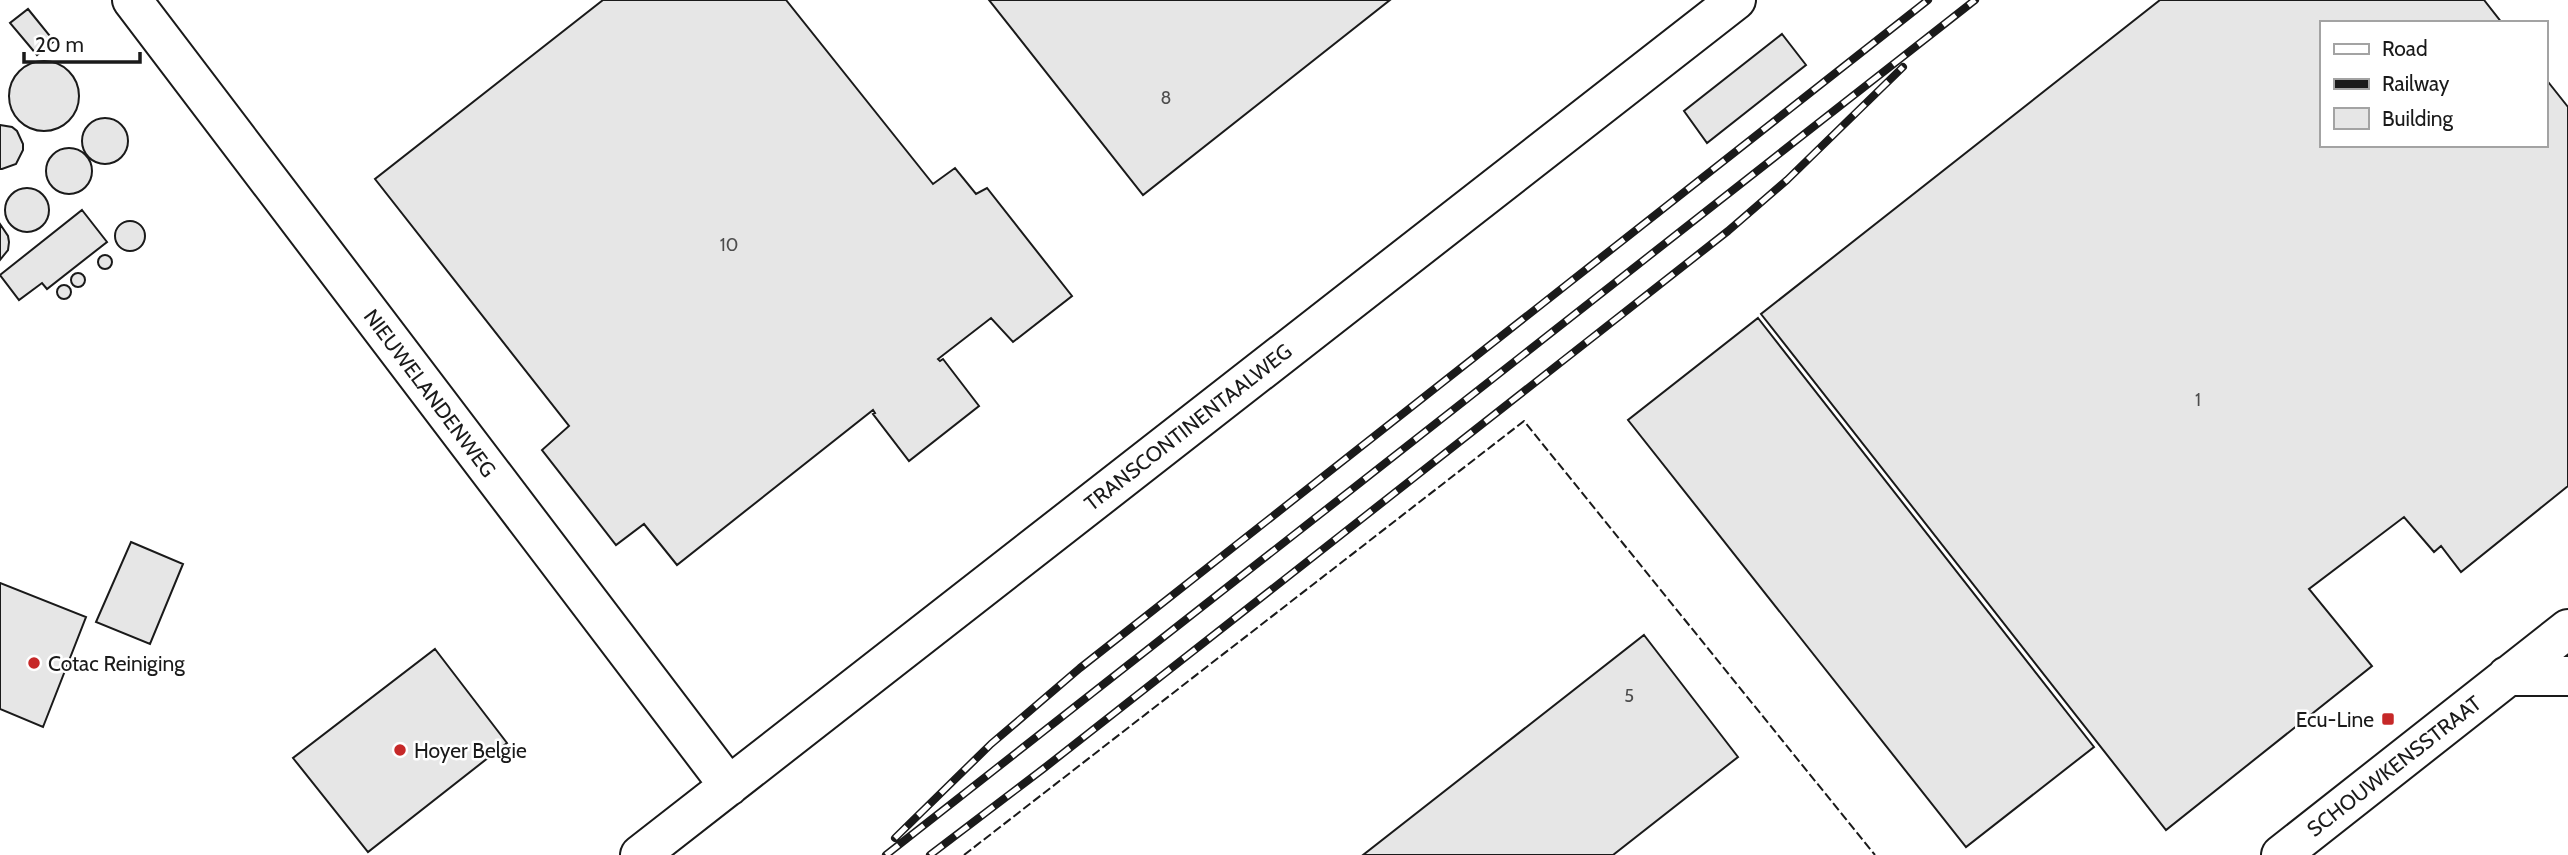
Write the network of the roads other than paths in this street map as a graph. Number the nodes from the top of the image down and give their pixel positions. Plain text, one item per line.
1 (132, 0) edge
2 (1736, 0) edge
3 (2568, 629) edge
4 (2507, 676) junction
5 (2568, 676) edge
6 (729, 786) junction
7 (640, 855) edge
8 (2281, 855) edge

1 - 6 street, NIEUWELANDENWEG
2 - 6 street, TRANSCONTINENTAALWEG
3 - 4 street, SCHOUWKENSSTRAAT
4 - 5 street
4 - 8 street, SCHOUWKENSSTRAAT
6 - 7 street, TRANSCONTINENTAALWEG

